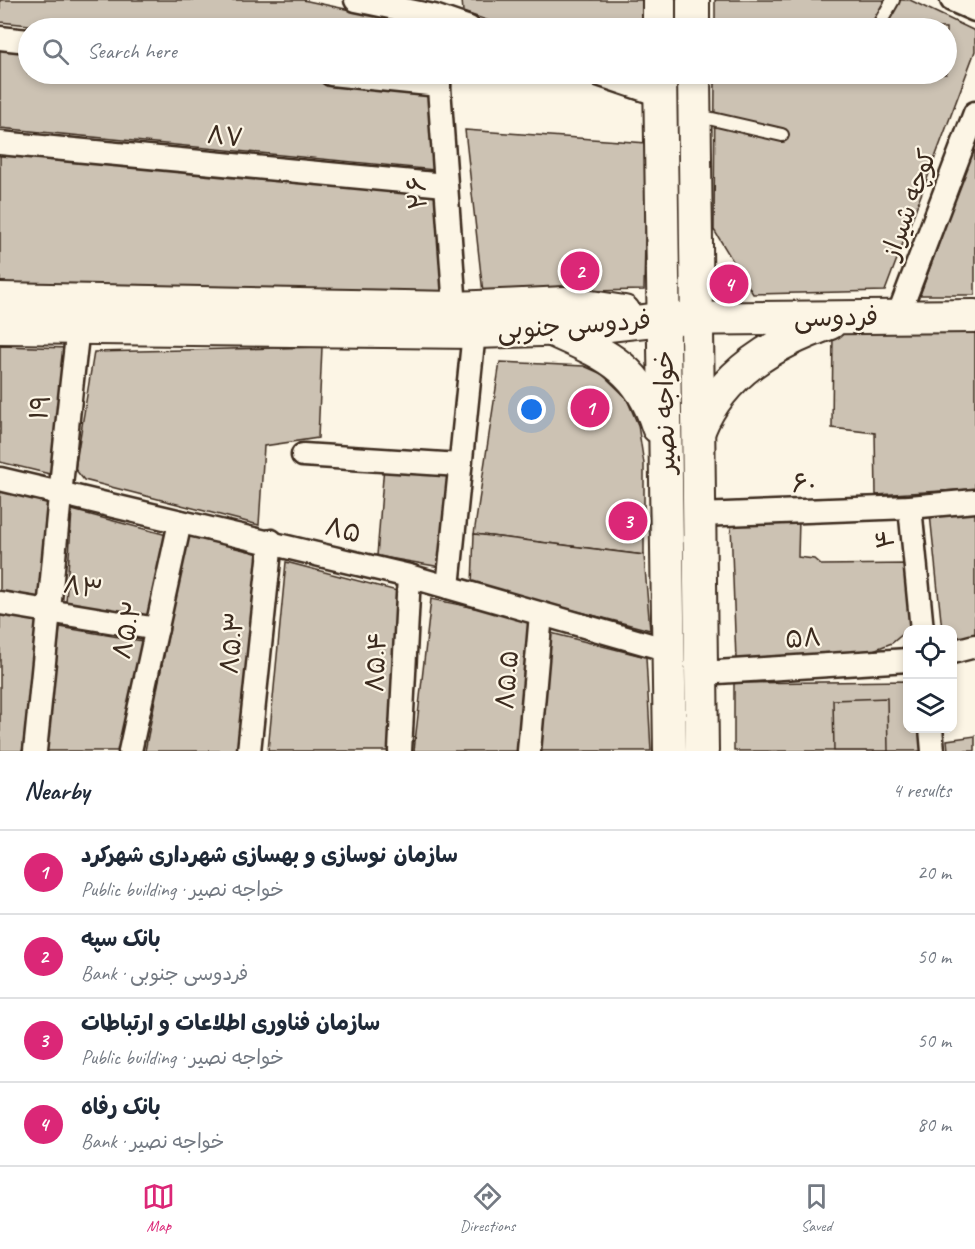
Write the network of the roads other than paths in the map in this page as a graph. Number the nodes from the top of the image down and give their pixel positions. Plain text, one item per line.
1 (356, 0) edge
2 (659, 0) edge
3 (693, 0) edge
4 (893, 0) edge
5 (952, 0) edge
6 (975, 10) edge
7 (434, 15) edge
8 (659, 18) edge
9 (693, 18) edge
10 (883, 18) edge
11 (0, 38) edge
12 (18, 40) edge
13 (438, 84) edge
14 (660, 84) edge
15 (694, 84) edge
16 (975, 113) edge
17 (694, 114) junction
18 (782, 135) dead end
19 (0, 143) edge
20 (445, 185) junction
21 (0, 299) edge
22 (898, 316) junction
23 (975, 316) edge
24 (845, 317) junction
25 (697, 318) junction
26 (663, 319) junction
27 (464, 320) junction
28 (0, 327) edge
29 (78, 328) junction
30 (550, 330) junction
31 (698, 434) junction
32 (665, 448) junction
33 (303, 454) dead end
34 (460, 465) junction
35 (0, 479) edge
36 (58, 493) junction
37 (975, 501) edge
38 (910, 507) junction
39 (699, 515) junction
40 (180, 522) junction
41 (271, 541) junction
42 (409, 576) junction
43 (448, 587) junction
44 (0, 603) edge
45 (50, 611) junction
46 (541, 614) junction
47 (922, 625) edge
48 (157, 629) junction
49 (975, 646) edge
50 (668, 650) junction
51 (957, 651) edge
52 (903, 660) edge
53 (701, 673) junction
54 (931, 733) edge
55 (35, 751) edge
56 (130, 751) edge
57 (249, 751) edge
58 (399, 751) edge
59 (528, 751) edge
60 (670, 751) edge
61 (702, 751) edge
62 (933, 751) edge

1 - 7 street
2 - 8 main road
3 - 9 main road
4 - 10 lane
5 - 6 street
11 - 12 street
13 - 20 street, ۲۶
14 - 26 main road, خواجه نصیر
15 - 17 main road, خواجه نصیر
16 - 22 street, کوچه شیراز
17 - 18 lane
17 - 25 main road, خواجه نصیر
19 - 20 street, ۸۷
20 - 27 street, ۲۶
21 - 27 main road, فردوسی جنوبی
22 - 23 main road, فردوسی
22 - 24 main road, فردوسی
24 - 25 main road, فردوسی
24 - 31 main road
25 - 26 main road, فردوسی
25 - 31 main road, خواجه نصیر
26 - 27 main road, فردوسی جنوبی
26 - 30 main road, فردوسی جنوبی
26 - 32 main road, خواجه نصیر
27 - 29 main road, فردوسی جنوبی
27 - 30 main road, فردوسی جنوبی
27 - 34 street, ۲۶
28 - 29 main road, فردوسی جنوبی
29 - 36 street, ۱۹
30 - 32 main road
31 - 39 main road, خواجه نصیر
32 - 50 main road, خواجه نصیر
33 - 34 street
34 - 43 street, ۲۶
35 - 36 street, ۸۵
36 - 40 street, ۸۵
36 - 45 street, ۱۹
37 - 38 street, ۴
38 - 39 street, ۶۰
38 - 47 street, ۴
39 - 53 main road, خواجه نصیر
40 - 41 street, ۸۵
40 - 48 street, ۸۵.۲
41 - 42 street, ۸۵
41 - 57 street, ۸۵.۳
42 - 43 street, ۸۵
42 - 58 street, ۸۵.۴
43 - 46 street, ۸۵
44 - 45 street, ۸۳
45 - 48 street, ۸۳
45 - 55 street, ۱۹
46 - 50 street, ۸۵
46 - 59 street, ۸۵.۵
48 - 56 street, ۸۵.۲
49 - 51 street
50 - 60 main road, خواجه نصیر
52 - 53 street, ۵۸
53 - 61 main road, خواجه نصیر
54 - 62 street

